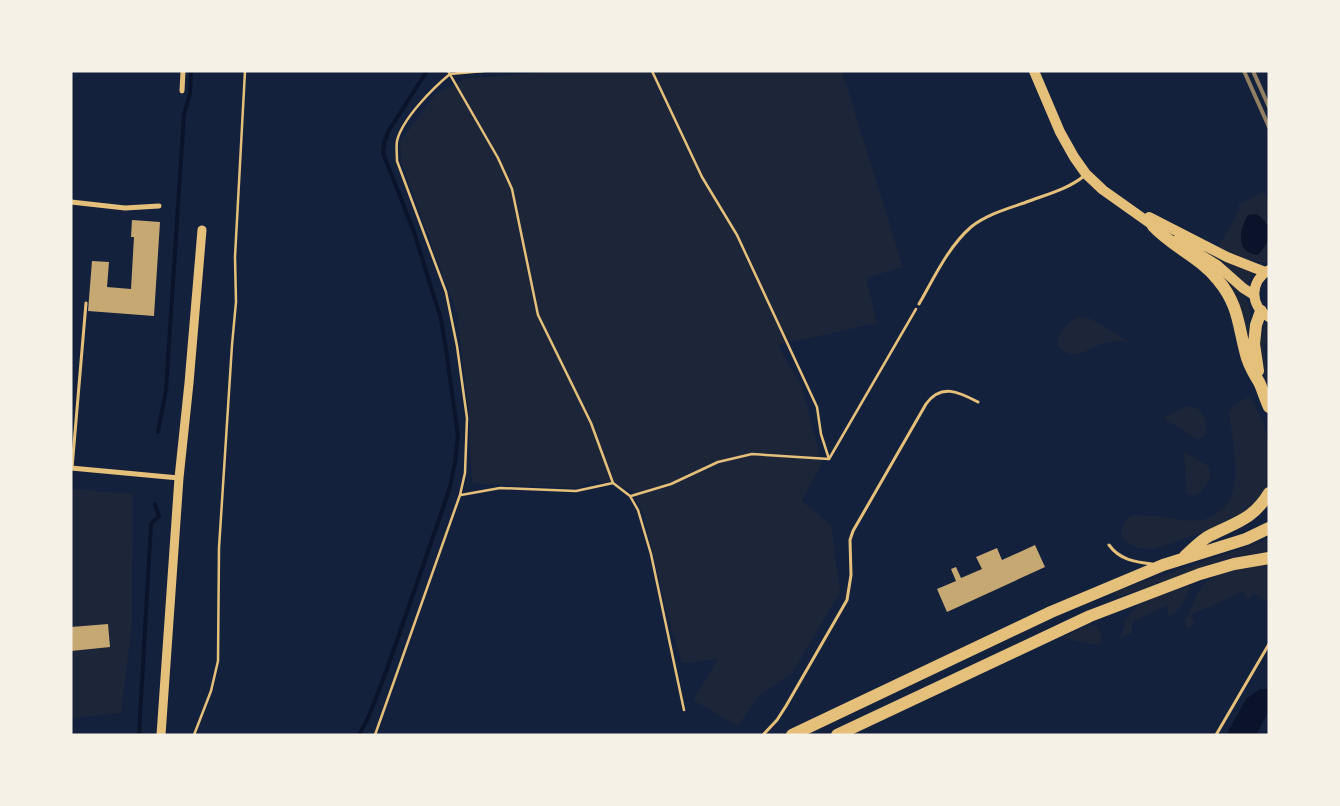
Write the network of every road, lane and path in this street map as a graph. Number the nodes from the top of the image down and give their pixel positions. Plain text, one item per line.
1 (182, 71) edge
2 (245, 71) edge
3 (484, 71) edge
4 (652, 71) edge
5 (1034, 71) edge
6 (449, 73) edge
7 (182, 91) dead end
8 (1086, 174) junction
9 (71, 202) edge
10 (1125, 204) junction
11 (159, 206) dead end
12 (1153, 226) junction
13 (202, 230) dead end
14 (1267, 271) edge
15 (1254, 295) junction
16 (86, 303) dead end
17 (919, 304) joint
18 (1265, 314) edge
19 (1260, 384) junction
20 (978, 402) dead end
21 (1269, 407) edge
22 (1269, 414) edge
23 (829, 459) junction
24 (72, 468) edge
25 (179, 478) junction
26 (613, 483) junction
27 (1269, 493) edge
28 (460, 495) junction
29 (630, 496) junction
30 (1269, 528) edge
31 (1109, 545) dead end
32 (1183, 558) junction
33 (1269, 558) edge
34 (1163, 565) junction
35 (1269, 644) edge
36 (684, 710) dead end
37 (161, 735) edge
38 (194, 735) edge
39 (375, 735) edge
40 (763, 735) edge
41 (792, 735) edge
42 (837, 735) edge
43 (1216, 735) edge

1 - 7 street
2 - 38 path
3 - 6 path
4 - 23 path
5 - 8 main road
6 - 26 path
6 - 28 path
8 - 10 main road
8 - 17 lane
9 - 11 street
10 - 12 main road
10 - 14 main road
12 - 15 main road
12 - 19 highway
13 - 25 street
14 - 15 main road
15 - 18 main road
16 - 24 lane
17 - 23 path
18 - 19 highway
19 - 21 highway
20 - 40 lane
21 - 22 highway
23 - 29 path
24 - 25 street
25 - 37 street
26 - 28 path
26 - 29 path
27 - 32 highway
28 - 39 path
29 - 36 path
30 - 32 highway
31 - 34 lane
32 - 34 highway
33 - 42 highway
34 - 41 highway
35 - 43 lane

